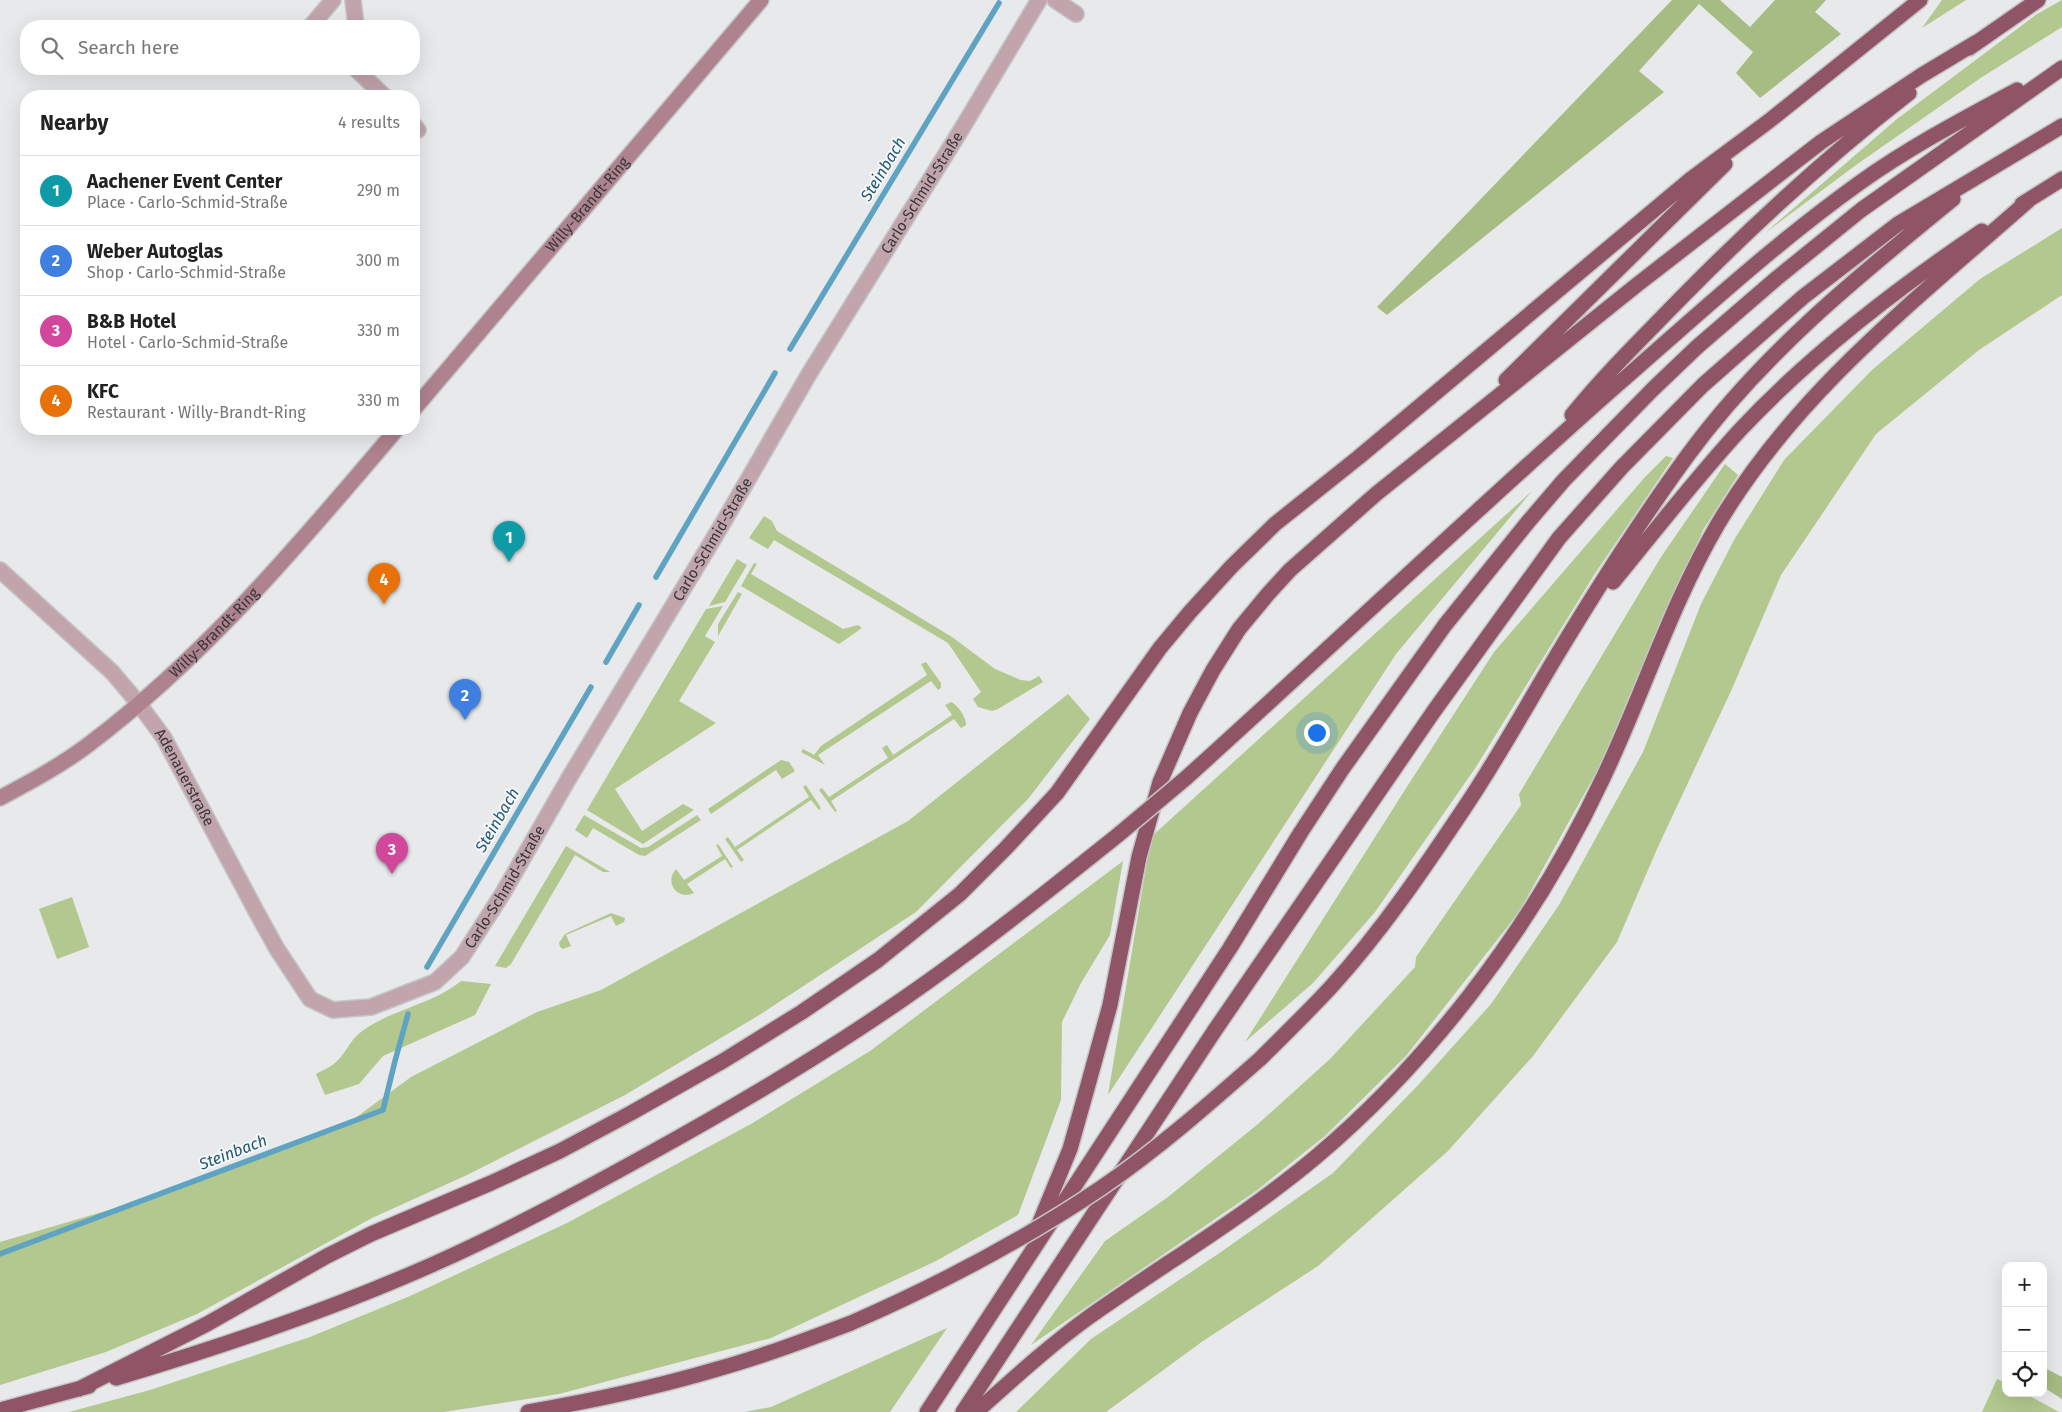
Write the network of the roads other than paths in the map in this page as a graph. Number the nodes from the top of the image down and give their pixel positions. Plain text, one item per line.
1 (333, 0) edge
2 (353, 0) edge
3 (761, 0) edge
4 (1039, 0) edge
5 (1055, 0) edge
6 (1920, 0) edge
7 (2038, 0) edge
8 (1076, 14) dead end
9 (316, 20) edge
10 (355, 20) edge
11 (1977, 42) junction
12 (2062, 67) edge
13 (363, 75) edge
14 (378, 90) edge
15 (1769, 121) junction
16 (2062, 126) edge
17 (1986, 172) junction
18 (2062, 179) edge
19 (2030, 199) junction
20 (420, 403) edge
21 (392, 435) edge
22 (1448, 438) junction
23 (1546, 448) junction
24 (0, 570) edge
25 (1571, 633) junction
26 (139, 704) junction
27 (0, 798) edge
28 (333, 1010) joint
29 (1024, 1263) junction
30 (79, 1389) junction
31 (0, 1410) edge
32 (528, 1412) edge
33 (927, 1412) edge
34 (964, 1412) edge
35 (976, 1412) edge

1 - 9 street
2 - 10 street
3 - 20 street, Willy-Brandt-Ring
4 - 28 street, Carlo-Schmid-Straße
5 - 8 street
6 - 15 highway
7 - 11 highway
11 - 22 highway
11 - 23 highway
12 - 23 highway
12 - 29 highway
13 - 14 street
15 - 22 highway
15 - 30 highway
16 - 17 highway
17 - 25 highway
17 - 34 highway
18 - 19 highway
19 - 25 highway
19 - 35 highway
21 - 26 street, Willy-Brandt-Ring
22 - 29 highway
23 - 30 highway, bridge
24 - 26 street, Adenauerstraße
25 - 32 highway, bridge
26 - 27 street, Willy-Brandt-Ring
26 - 28 street, Adenauerstraße
29 - 33 highway
30 - 31 highway

